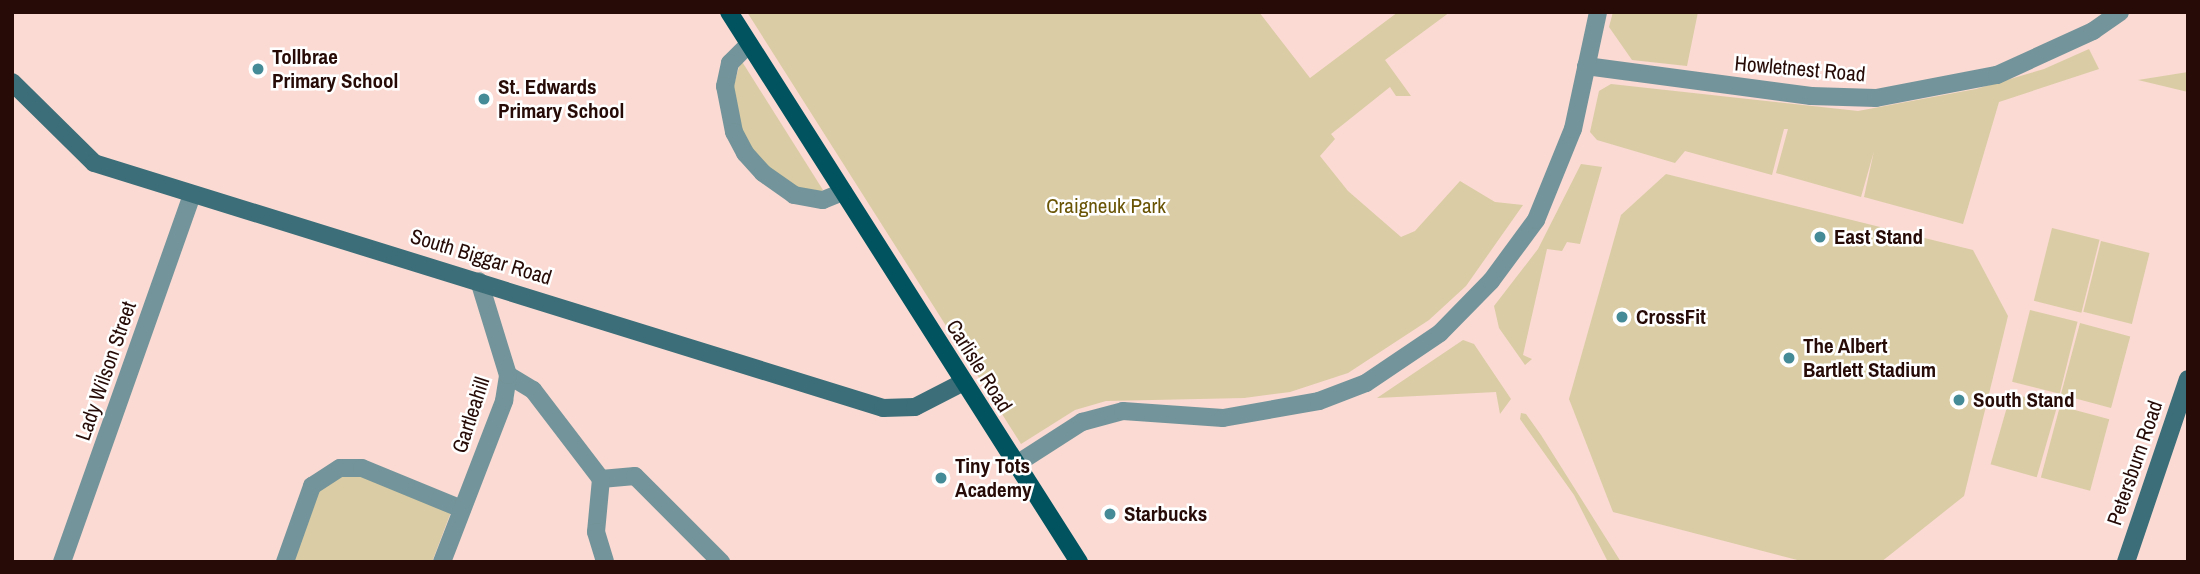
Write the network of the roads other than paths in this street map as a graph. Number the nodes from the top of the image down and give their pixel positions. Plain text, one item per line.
1 (729, 12) edge
2 (1598, 12) edge
3 (2120, 12) edge
4 (749, 44) junction
5 (1586, 66) junction
6 (12, 82) edge
7 (843, 192) junction
8 (192, 195) junction
9 (479, 281) junction
10 (508, 375) junction
11 (2188, 379) edge
12 (962, 383) junction
13 (1015, 465) junction
14 (601, 479) junction
15 (462, 509) junction
16 (62, 562) edge
17 (285, 562) edge
18 (442, 562) edge
19 (605, 562) edge
20 (721, 562) edge
21 (1079, 562) edge
22 (2126, 562) edge

1 - 4 main road, Carlisle Road
2 - 5 street
3 - 5 street, Howletnest Road
4 - 7 main road, Carlisle Road
4 - 7 street
5 - 13 street
6 - 8 street, South Biggar Road
7 - 12 main road, Carlisle Road
8 - 9 street, South Biggar Road
8 - 16 street, Lady Wilson Street
9 - 10 street, Gartleahill
9 - 12 street, South Biggar Road
10 - 14 street
10 - 15 street, Gartleahill
11 - 22 street, Petersburn Road
12 - 13 main road, Carlisle Road
13 - 21 main road, Carlisle Road
14 - 19 street
14 - 20 street
15 - 17 street
15 - 18 street, Gartleahill

